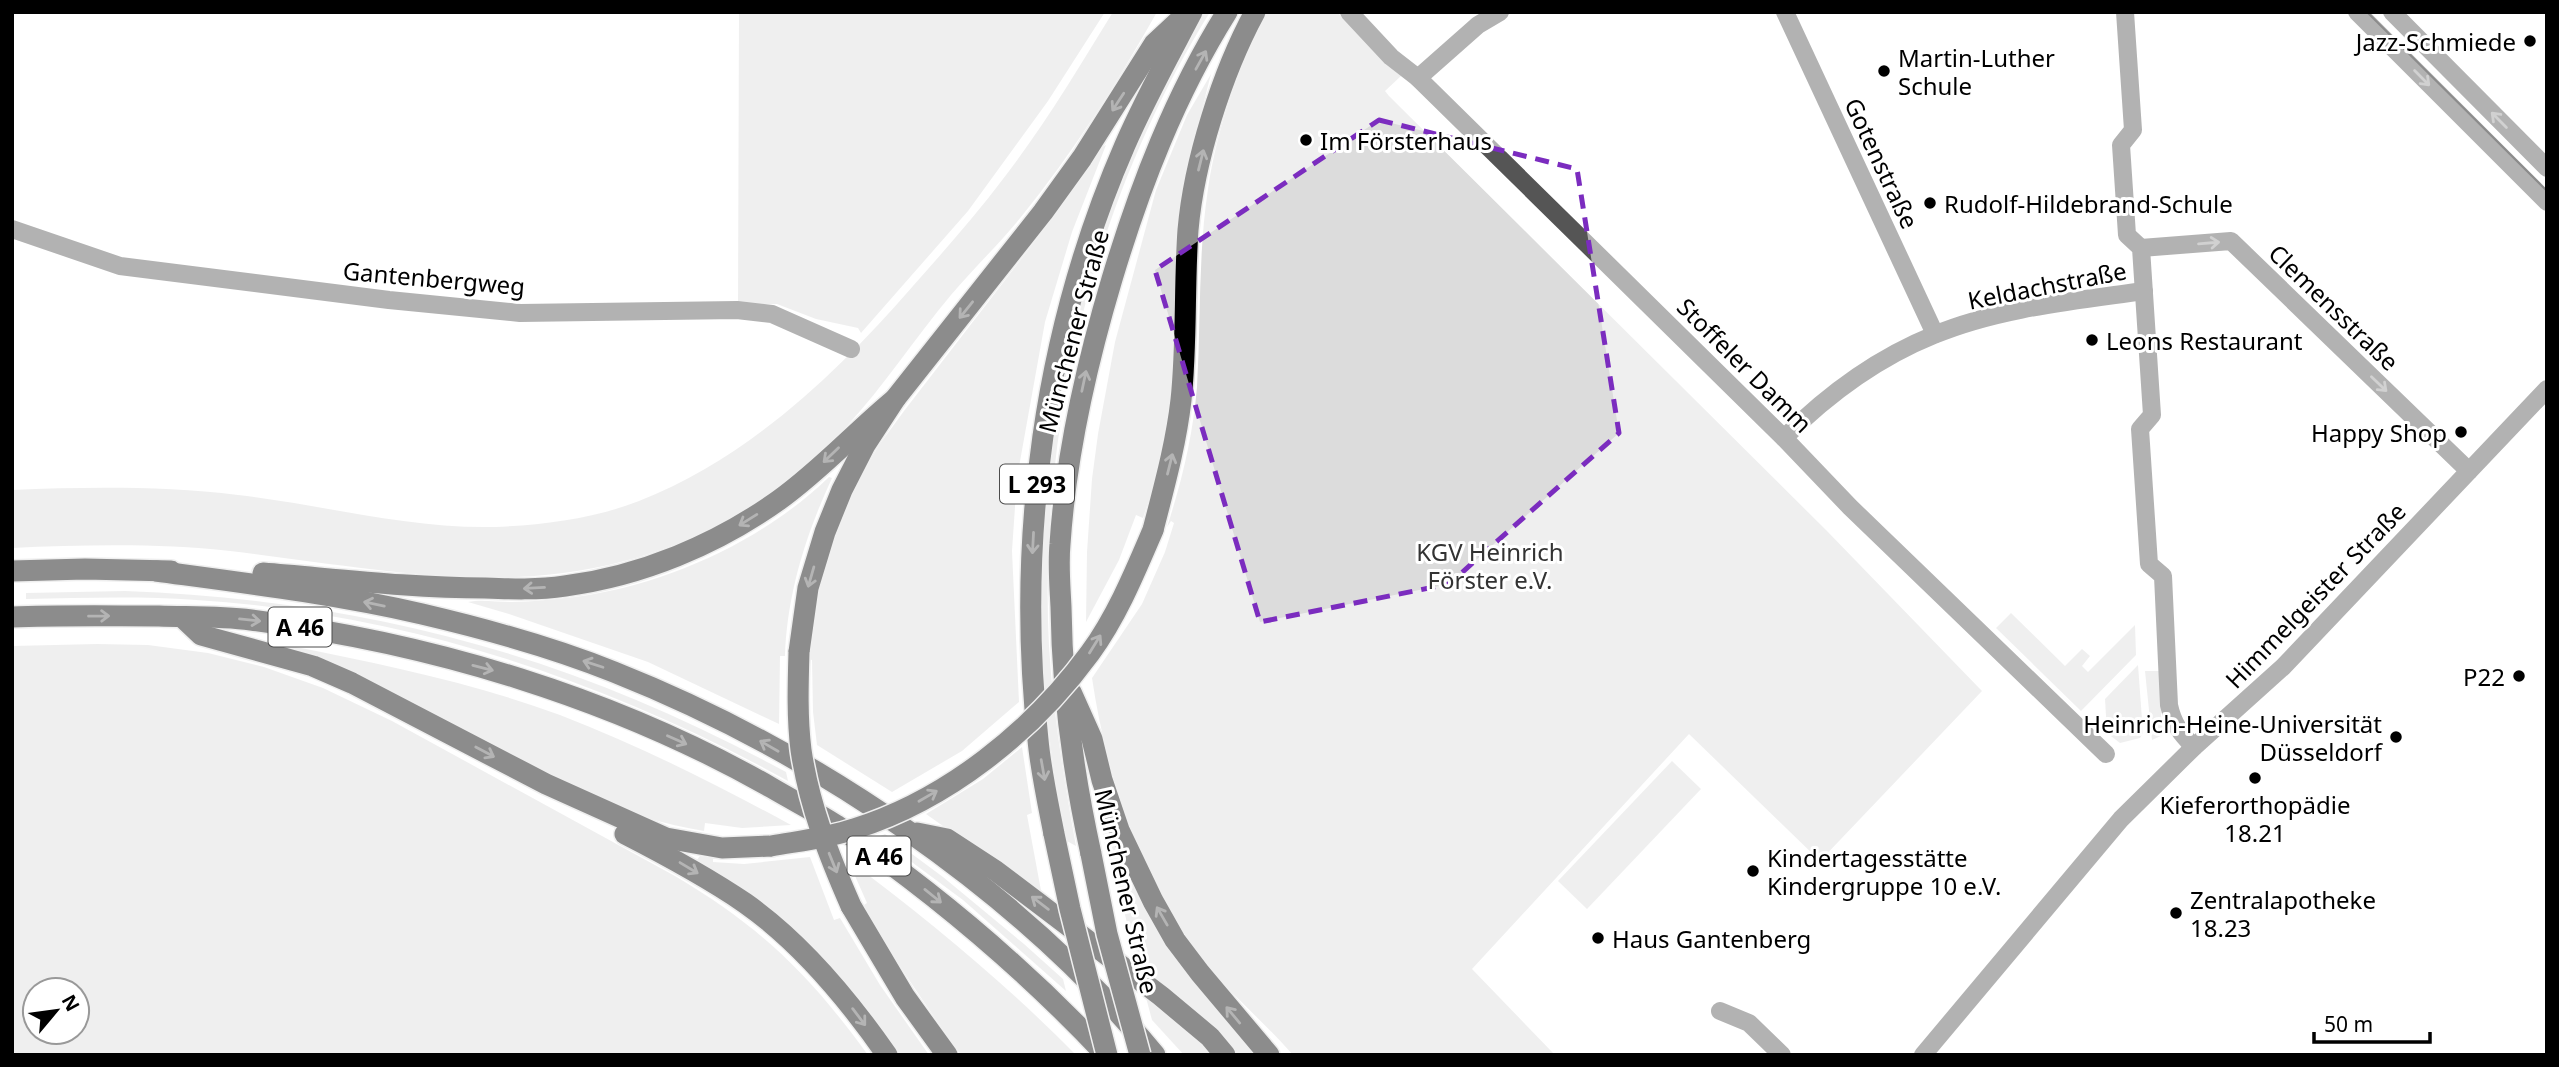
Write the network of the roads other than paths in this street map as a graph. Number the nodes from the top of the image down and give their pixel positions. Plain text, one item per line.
1 (1190, 12) edge
2 (1227, 12) edge
3 (1255, 12) edge
4 (1349, 12) edge
5 (1500, 12) edge
6 (1786, 12) edge
7 (2125, 12) edge
8 (2357, 12) edge
9 (2392, 12) edge
10 (1419, 78) junction
11 (2547, 168) edge
12 (2547, 202) edge
13 (12, 229) edge
14 (2141, 248) junction
15 (2144, 291) junction
16 (1935, 334) junction
17 (851, 349) dead end
18 (2547, 390) edge
19 (895, 398) junction
20 (1784, 438) junction
21 (2469, 471) junction
22 (12, 571) edge
23 (156, 571) junction
24 (12, 617) edge
25 (182, 617) junction
26 (1062, 671) junction
27 (2194, 747) junction
28 (2106, 754) dead end
29 (546, 785) junction
30 (911, 832) junction
31 (1720, 1011) dead end
32 (887, 1055) edge
33 (947, 1055) edge
34 (1107, 1055) edge
35 (1140, 1055) edge
36 (1155, 1055) edge
37 (1226, 1055) edge
38 (1269, 1055) edge
39 (1782, 1055) edge
40 (1923, 1055) edge

1 -> 19 highway, L 293
1 -> 34 highway, Münchener Straße / L 293, bridge
26 -> 2 highway, Münchener Straße / L 293
29 -> 3 highway, bridge
4 - 10 street, Stoffeler Damm
5 - 10 street
6 - 16 street, Gotenstraße
7 - 14 street
8 -> 12 street
11 -> 9 street
10 - 20 street, Stoffeler Damm
13 - 17 street, Gantenbergweg
14 - 15 street
14 -> 21 street, Clemensstraße
15 - 16 street, Keldachstraße
15 - 27 street
16 - 20 street, Keldachstraße
18 - 21 street, Himmelgeister Straße
19 -> 23 highway
19 -> 33 highway, L 293, bridge
20 - 28 street, Stoffeler Damm
21 - 27 street, Himmelgeister Straße
22 - 23 highway, A 46
30 -> 23 highway, A 46
24 -> 25 highway, A 46
25 -> 29 highway
25 -> 34 highway, A 46
26 - 35 highway, Münchener Straße / L 293, bridge
38 -> 26 highway
27 - 40 street, Himmelgeister Straße
29 -> 32 highway
30 - 36 highway, A 46
37 -> 30 highway
31 - 39 street

